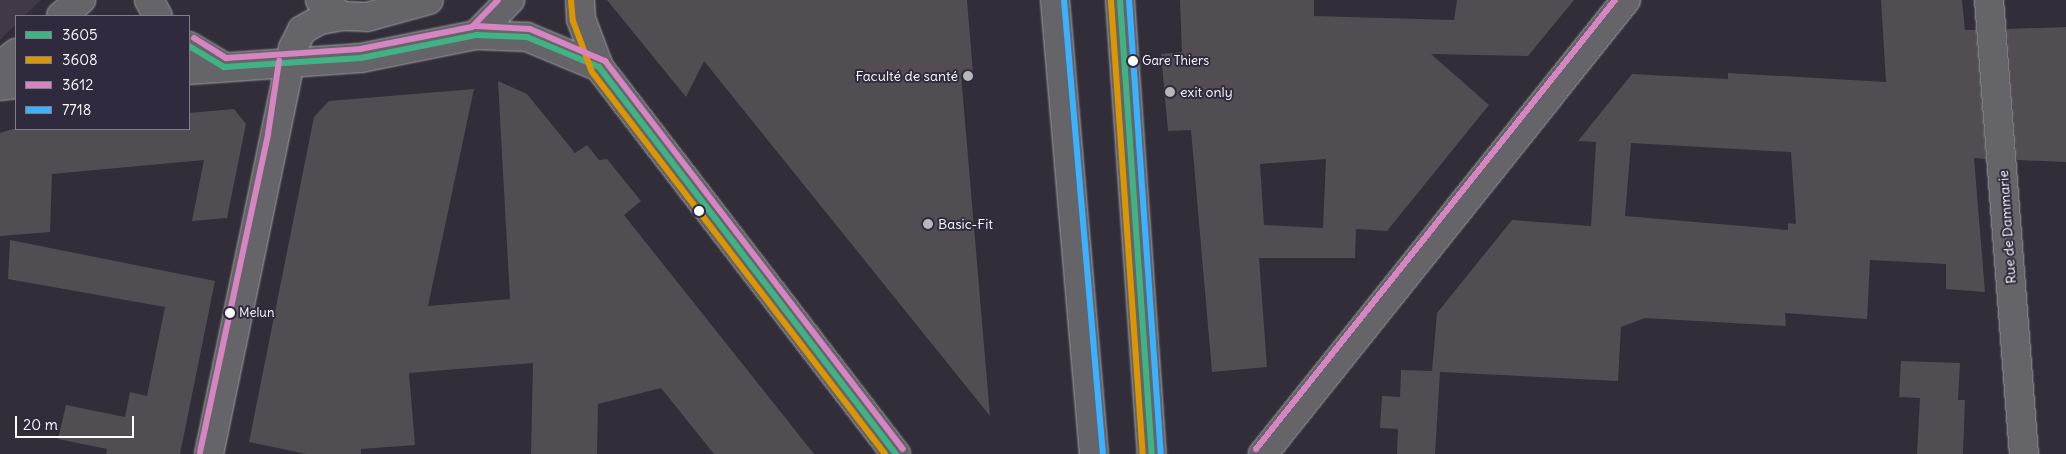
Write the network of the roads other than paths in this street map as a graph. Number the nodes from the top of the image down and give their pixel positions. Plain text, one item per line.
1 (81, 0) edge
2 (149, 0) edge
3 (320, 0) edge
4 (429, 0) edge
5 (510, 0) edge
6 (580, 0) edge
7 (1055, 0) edge
8 (1120, 0) edge
9 (1626, 0) edge
10 (1989, 0) edge
11 (62, 15) edge
12 (157, 15) edge
13 (342, 16) junction
14 (476, 35) junction
15 (190, 47) edge
16 (15, 54) edge
17 (288, 62) junction
18 (0, 66) edge
19 (224, 67) junction
20 (599, 67) junction
21 (190, 70) edge
22 (15, 84) edge
23 (0, 86) edge
24 (209, 454) edge
25 (896, 454) edge
26 (1094, 454) edge
27 (1152, 454) edge
28 (1264, 454) edge
29 (2024, 454) edge

1 - 11 street
2 - 12 street
3 - 13 street
4 - 13 street
5 - 14 street
6 - 20 street
7 - 26 street
8 - 27 street
9 - 28 street
10 - 29 street, Rue de Dammarie
13 - 17 street
14 - 17 street
14 - 20 street
15 - 19 street
16 - 18 street
17 - 19 street
17 - 24 street
19 - 21 street
20 - 25 street
22 - 23 street

